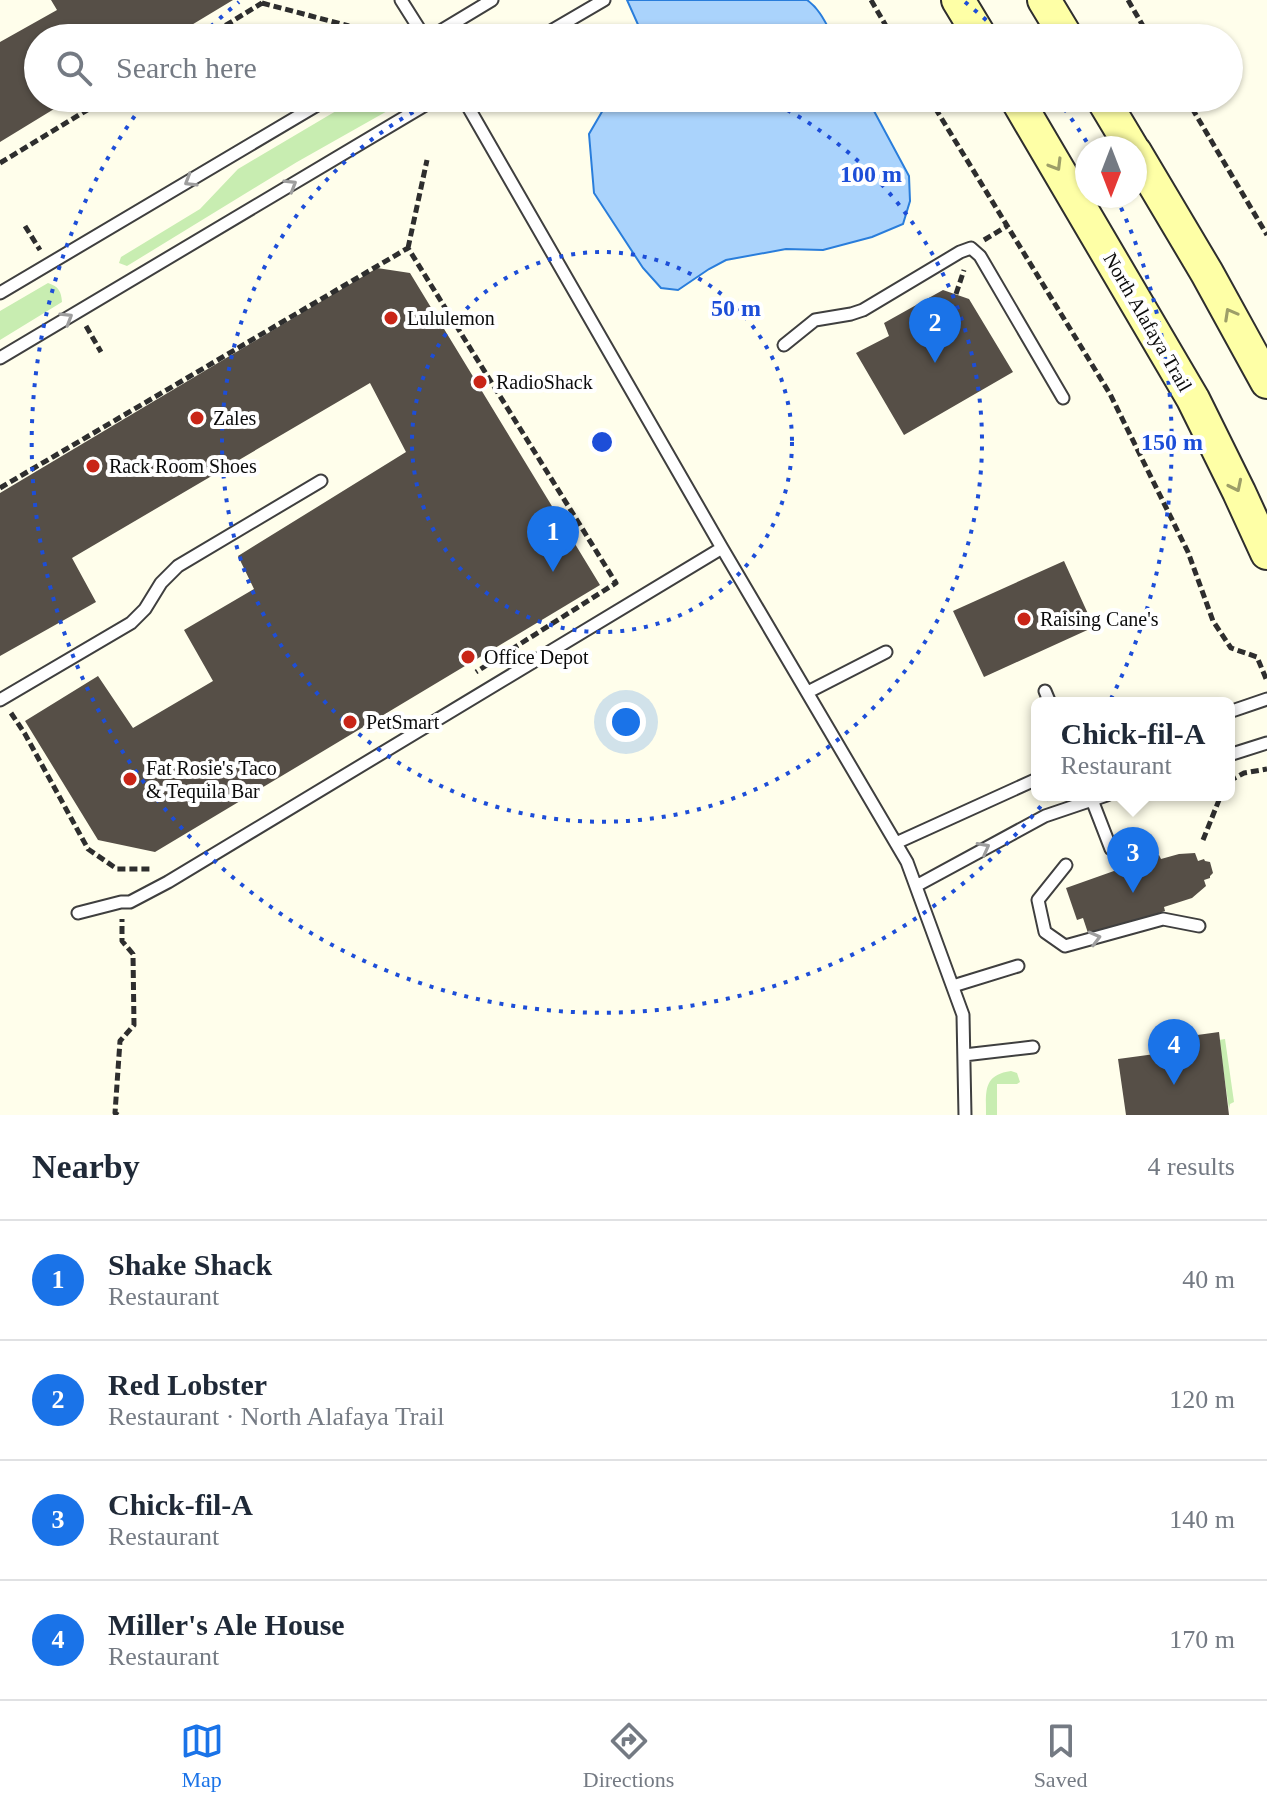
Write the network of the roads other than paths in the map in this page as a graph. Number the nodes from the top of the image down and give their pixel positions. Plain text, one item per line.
1 (401, 0) edge
2 (492, 0) edge
3 (604, 0) edge
4 (958, 0) edge
5 (1044, 0) edge
6 (417, 24) edge
7 (451, 24) edge
8 (563, 24) edge
9 (973, 24) edge
10 (1059, 24) edge
11 (305, 112) edge
12 (413, 112) edge
13 (471, 112) edge
14 (1024, 112) edge
15 (1111, 112) edge
16 (1125, 136) edge
17 (1147, 172) edge
18 (0, 293) edge
19 (784, 345) dead end
20 (0, 358) edge
21 (1267, 382) edge
22 (1063, 398) dead end
23 (321, 481) dead end
24 (722, 548) junction
25 (1267, 553) edge
26 (886, 652) dead end
27 (1045, 691) dead end
28 (808, 692) junction
29 (1048, 697) edge
30 (1267, 699) edge
31 (1, 700) edge
32 (1235, 710) edge
33 (1267, 743) edge
34 (1235, 753) edge
35 (1031, 782) edge
36 (1089, 801) edge
37 (1092, 801) edge
38 (896, 843) junction
39 (1111, 849) dead end
40 (1066, 865) dead end
41 (916, 886) junction
42 (78, 913) dead end
43 (1199, 926) dead end
44 (1018, 966) dead end
45 (953, 986) junction
46 (1033, 1047) dead end
47 (964, 1055) junction
48 (965, 1115) edge

1 - 6 lane
2 - 7 lane
3 - 8 lane
4 - 9 main road
5 - 10 main road
11 -> 18 lane
20 -> 12 lane
13 - 24 lane
14 -> 25 main road, North Alafaya Trail
15 - 16 main road
21 -> 17 main road
19 - 22 lane
23 - 31 lane
24 - 28 lane
24 - 42 lane
26 - 28 lane
27 - 29 lane
28 - 38 lane
30 - 32 lane
33 - 34 lane
35 - 38 lane
41 -> 36 lane
37 - 39 lane
38 - 41 lane
40 -> 43 lane
41 - 45 lane
44 - 45 lane
45 - 47 lane
46 - 47 lane
47 - 48 lane

